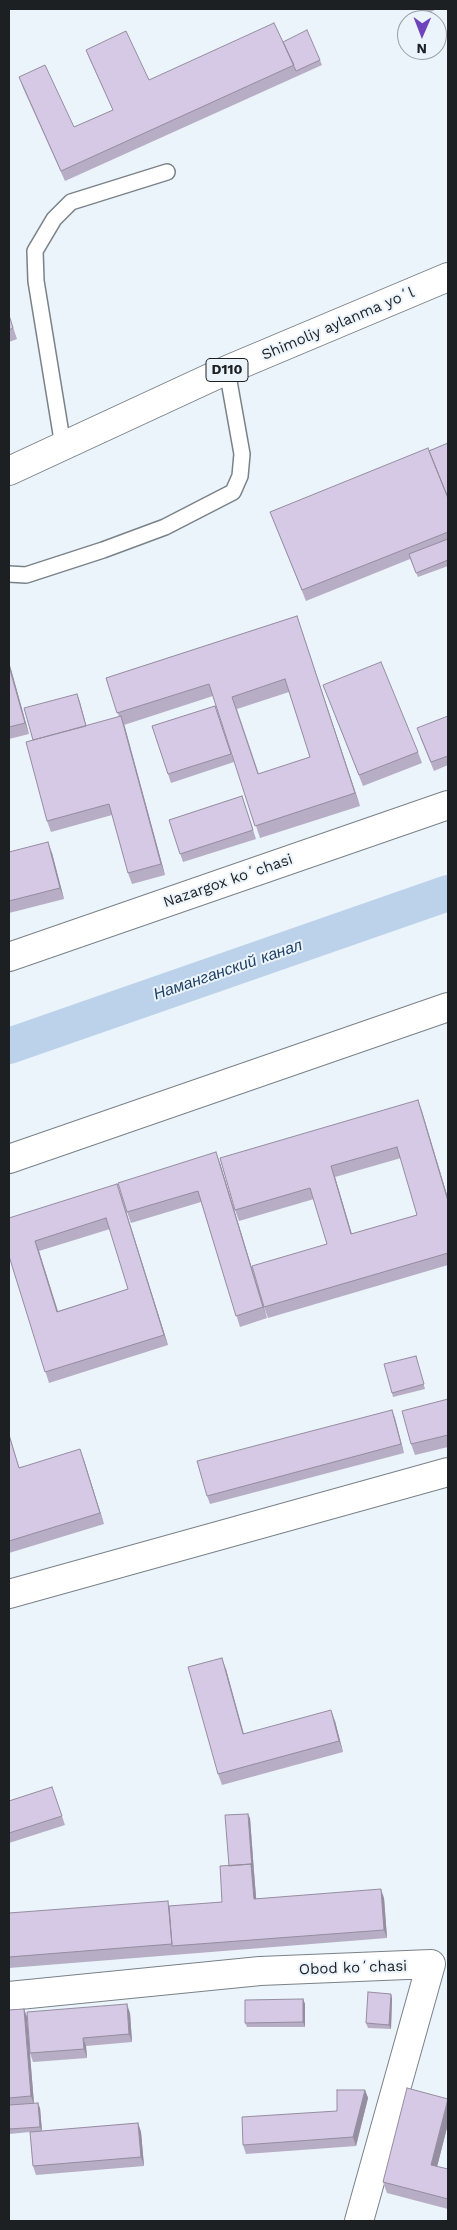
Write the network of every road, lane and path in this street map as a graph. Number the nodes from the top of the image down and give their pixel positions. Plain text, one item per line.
1 (166, 172) dead end
2 (448, 277) edge
3 (227, 370) junction
4 (63, 446) junction
5 (9, 470) edge
6 (9, 574) edge
7 (448, 805) edge
8 (9, 957) edge
9 (448, 1007) edge
10 (9, 1159) edge
11 (448, 1472) edge
12 (9, 1594) edge
13 (440, 1964) edge
14 (9, 1996) edge
15 (359, 2221) edge

1 - 4 lane
2 - 3 street, Shimoliy aylanma yoʻl / D110
3 - 4 street, Shimoliy aylanma yoʻl / D110
3 - 6 lane
4 - 5 street, Shimoliy aylanma yoʻl / D110
7 - 8 street, Nazargox koʻchasi
9 - 10 street
11 - 12 street
13 - 14 street, Obod koʻchasi
13 - 15 street, Obod koʻchasi

